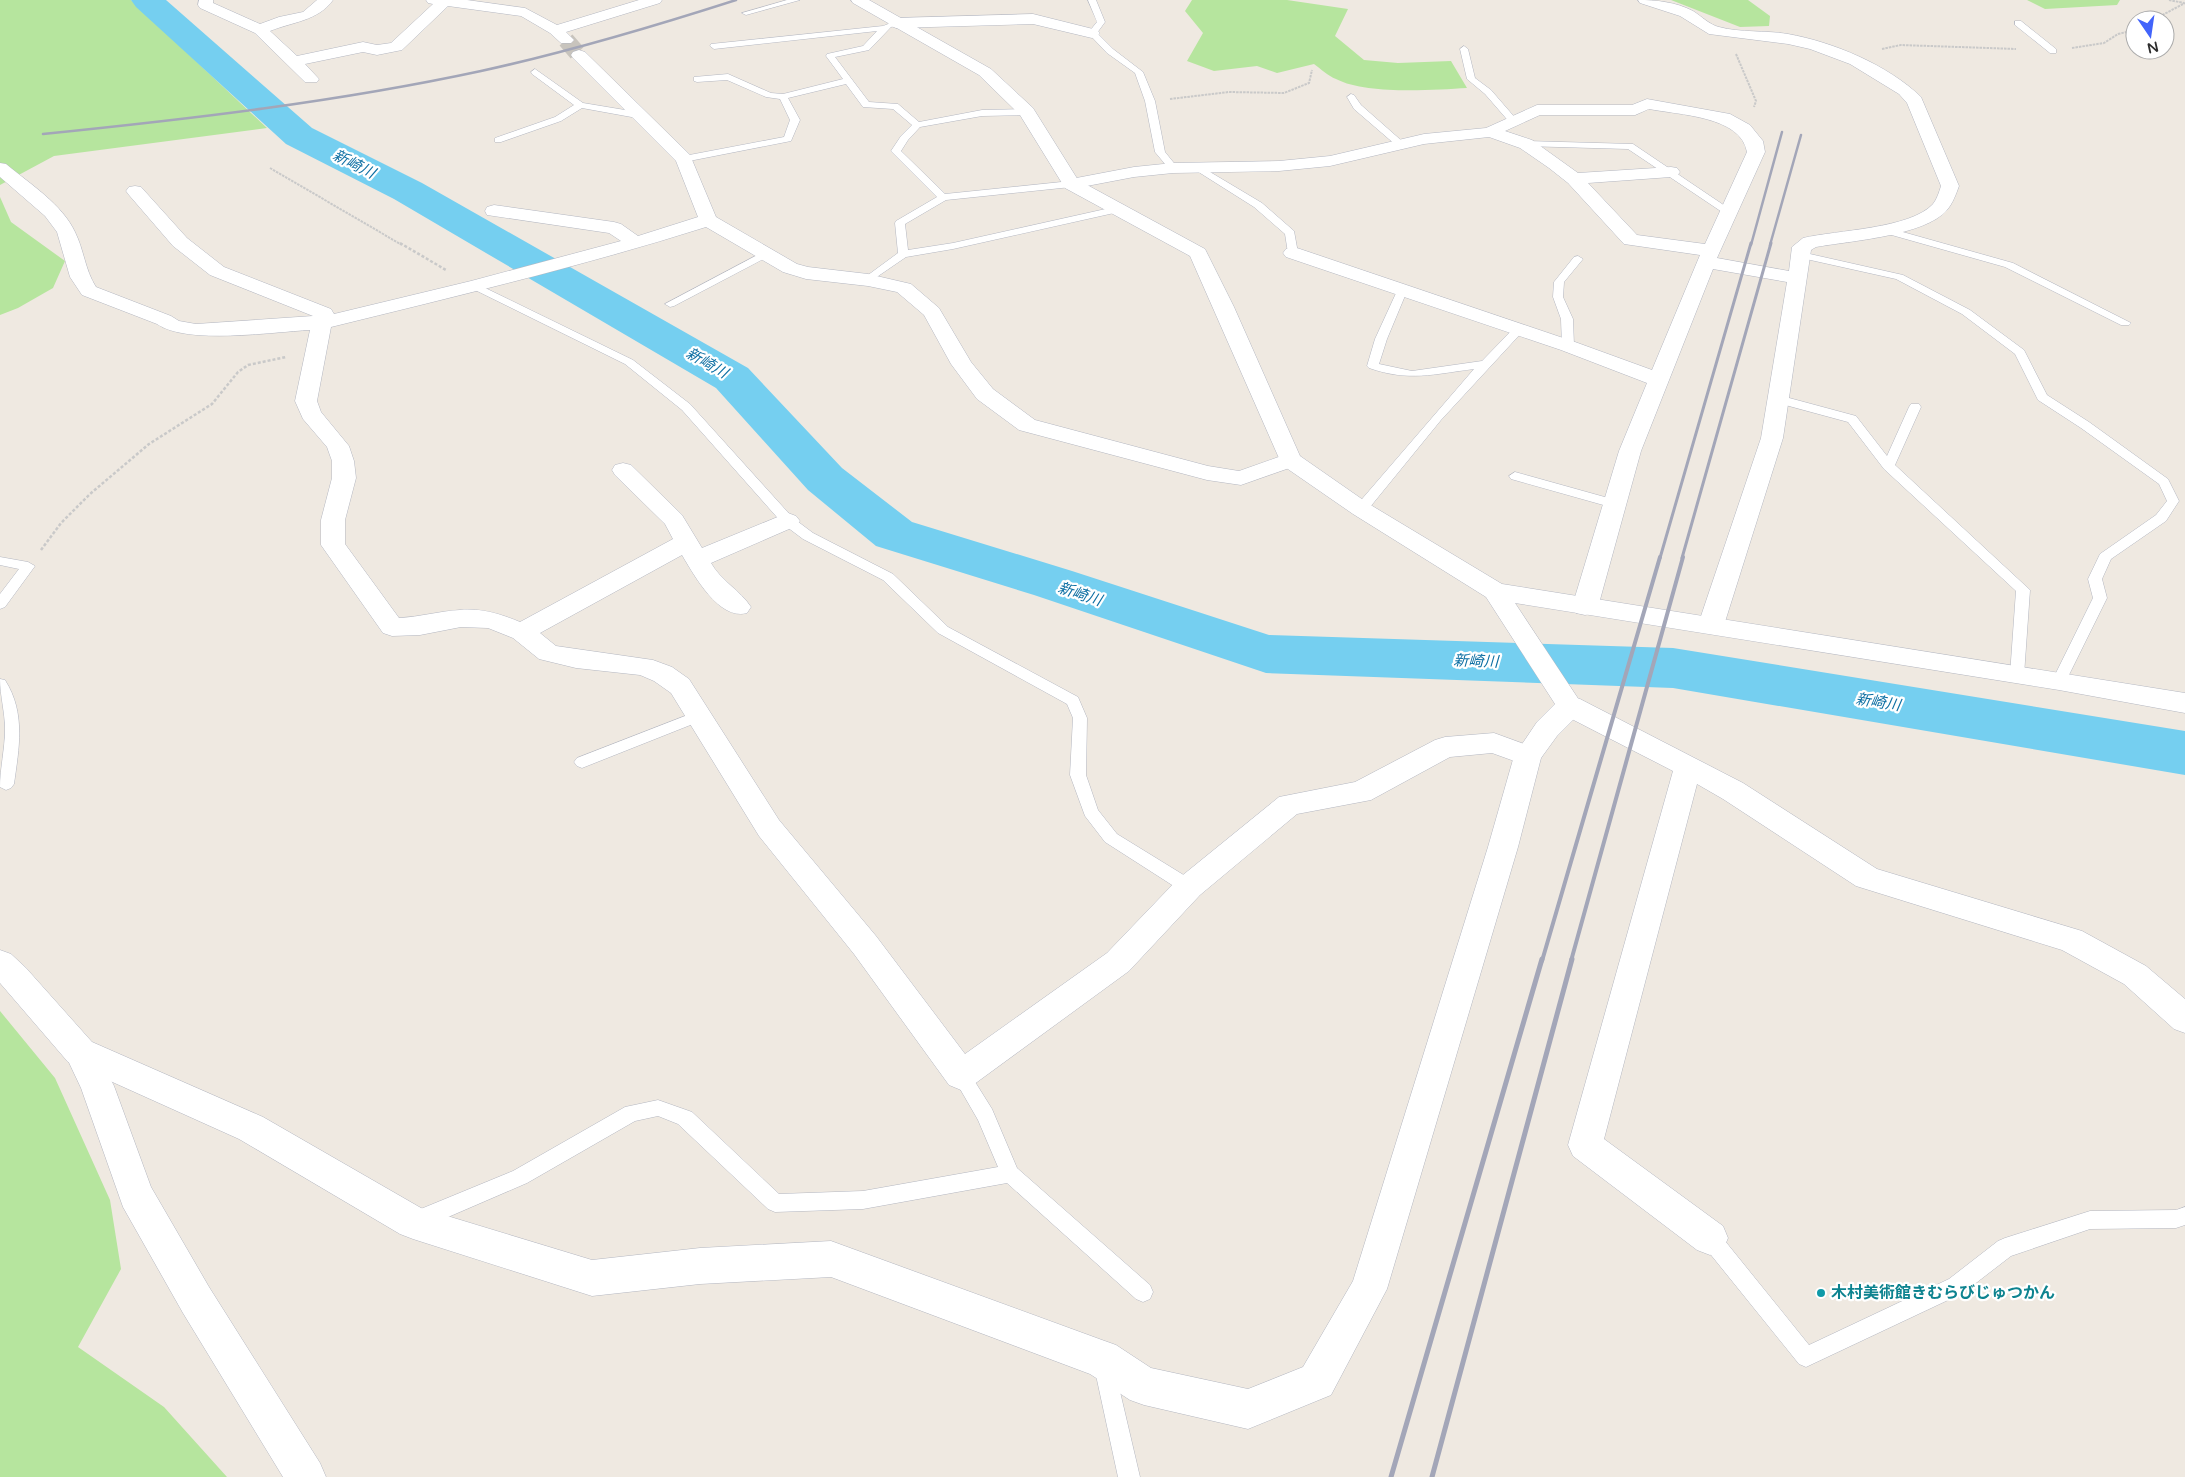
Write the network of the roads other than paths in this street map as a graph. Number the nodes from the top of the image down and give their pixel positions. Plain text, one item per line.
1 (206, 0) edge
2 (326, 0) edge
3 (654, 0) edge
4 (796, 0) edge
5 (858, 0) edge
6 (1092, 0) edge
7 (1644, 0) edge
8 (439, 1) edge
9 (468, 2) edge
10 (1008, 3) dead end
11 (746, 13) dead end
12 (1033, 19) junction
13 (2018, 23) dead end
14 (891, 25) junction
15 (260, 30) junction
16 (1092, 33) junction
17 (714, 46) dead end
18 (1464, 49) dead end
19 (2053, 51) road end
20 (578, 55) tunnel mouth
21 (293, 62) junction
22 (535, 72) dead end
23 (311, 79) dead end
24 (697, 79) dead end
25 (847, 81) junction
26 (783, 97) junction
27 (1351, 97) dead end
28 (580, 105) junction
29 (1027, 112) junction
30 (637, 115) junction
31 (1514, 122) junction
32 (918, 125) junction
33 (1490, 132) junction
34 (498, 140) dead end
35 (1400, 144) junction
36 (1526, 144) junction
37 (684, 159) junction
38 (0, 168) edge
39 (1173, 168) junction
40 (1200, 169) junction
41 (1671, 172) junction
42 (1574, 179) junction
43 (1071, 184) junction
44 (135, 191) dead end
45 (943, 198) junction
46 (1119, 209) junction
47 (494, 211) dead end
48 (1729, 212) junction
49 (708, 220) junction
50 (1886, 230) junction
51 (636, 243) junction
52 (1293, 253) joint
53 (765, 254) junction
54 (904, 254) junction
55 (1800, 255) junction
56 (1709, 257) junction
57 (1578, 259) dead end
58 (1797, 278) junction
59 (868, 280) junction
60 (475, 286) junction
61 (1402, 290) junction
62 (670, 304) dead end
63 (2125, 323) dead end
64 (321, 324) junction
65 (1518, 330) junction
66 (1568, 346) junction
67 (1484, 364) junction
68 (1658, 380) junction
69 (1778, 399) junction
70 (1915, 407) dead end
71 (1290, 460) junction
72 (1888, 466) junction
73 (623, 470) dead end
74 (1515, 476) dead end
75 (1614, 504) junction
76 (1361, 509) junction
77 (788, 521) junction
78 (692, 551) junction
79 (0, 561) edge
80 (1495, 591) junction
81 (0, 604) edge
82 (738, 607) dead end
83 (1585, 607) junction
84 (1711, 625) junction
85 (522, 632) junction
86 (2017, 675) junction
87 (2059, 681) junction
88 (0, 684) edge
89 (1564, 698) junction
90 (2185, 703) edge
91 (698, 716) junction
92 (1528, 756) junction
93 (582, 762) dead end
94 (1688, 766) junction
95 (6, 784) dead end
96 (1189, 887) junction
97 (0, 963) edge
98 (2185, 1019) edge
99 (80, 1052) junction
100 (961, 1075) junction
101 (1010, 1174) junction
102 (2185, 1216) edge
103 (413, 1222) junction
104 (1710, 1238) joint
105 (1143, 1292) dead end
106 (1102, 1359) junction
107 (306, 1477) edge
108 (1129, 1477) edge

1 - 15 street
2 - 15 street
3 - 9 street
4 - 11 lane
5 - 14 street
6 - 16 lane
7 - 50 street
8 - 9 street
8 - 21 street
10 - 12 street
12 - 14 street
12 - 16 street
13 - 19 lane
14 - 17 lane
14 - 25 lane
14 - 29 street
15 - 21 street
16 - 39 lane
18 - 31 lane
20 - 30 street
21 - 23 street
22 - 28 lane
24 - 26 lane
25 - 26 lane
25 - 32 lane
26 - 37 lane
27 - 35 lane
28 - 30 lane
28 - 34 lane
29 - 32 lane
29 - 43 street
30 - 37 street
31 - 33 street
31 - 48 street
32 - 45 lane
33 - 35 street
33 - 36 street
35 - 40 street
36 - 41 lane
36 - 42 street
37 - 49 street
38 - 64 street
39 - 40 street
39 - 43 street
40 - 52 lane
41 - 42 street
41 - 48 lane
42 - 56 street
43 - 45 lane
43 - 46 street
44 - 64 street
45 - 54 lane
46 - 54 lane
46 - 71 street
47 - 51 street
48 - 56 street
49 - 51 street
49 - 53 street
50 - 55 street
50 - 63 lane
51 - 60 street
52 - 61 street
53 - 59 street
53 - 62 lane
54 - 59 lane
55 - 58 street
55 - 87 lane
56 - 58 street
56 - 68 street
57 - 66 lane
58 - 69 street
59 - 71 street
60 - 64 street
60 - 77 lane
61 - 65 street
61 - 67 lane
64 - 85 street
65 - 66 street
65 - 67 lane
66 - 68 street
67 - 76 lane
68 - 75 street
69 - 72 lane
69 - 84 street
70 - 72 lane
71 - 76 street
72 - 86 lane
73 - 78 street
74 - 75 lane
75 - 83 street
76 - 80 street
77 - 78 street
77 - 96 lane
78 - 82 street
78 - 85 street
79 - 81 lane
80 - 83 street
80 - 89 street
83 - 84 street
84 - 86 street
85 - 91 street
86 - 87 street
87 - 90 street
88 - 95 lane
89 - 92 street
89 - 94 street
91 - 93 lane
91 - 100 street
92 - 96 street
92 - 106 street
94 - 98 street
94 - 104 street
96 - 100 street
97 - 99 street
99 - 103 street
99 - 107 street
100 - 101 lane
101 - 103 lane
101 - 105 lane
102 - 104 lane
103 - 106 street
106 - 108 lane

